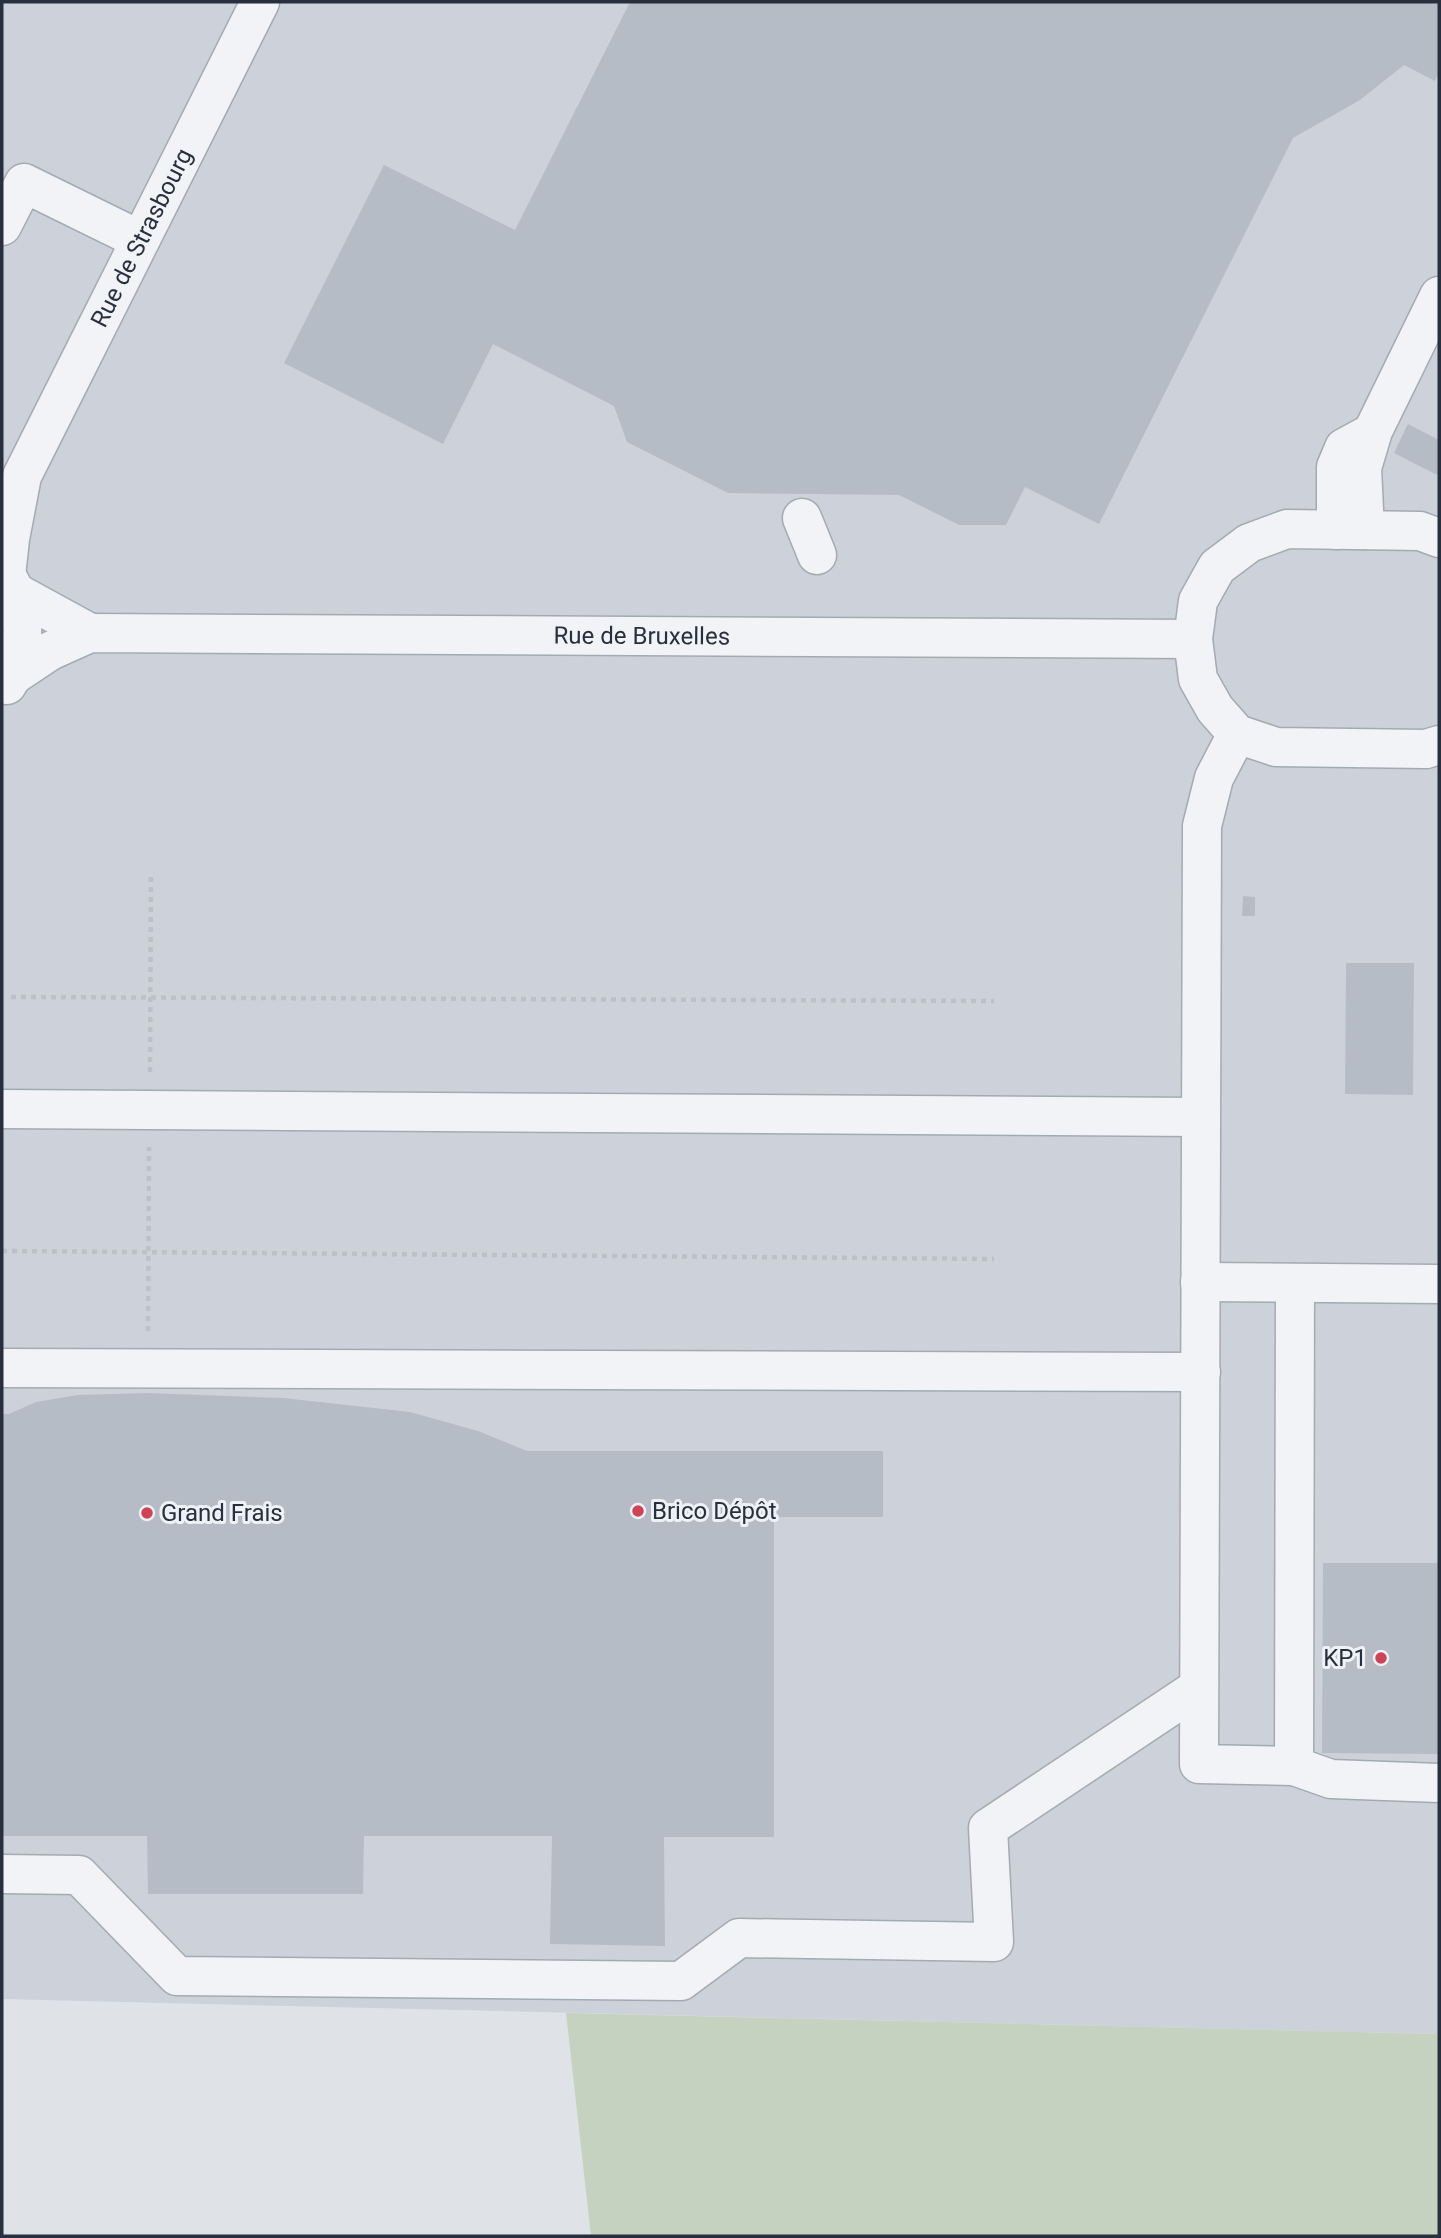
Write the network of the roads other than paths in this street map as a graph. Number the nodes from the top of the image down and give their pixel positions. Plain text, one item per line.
1 (260, 2) edge
2 (2, 226) edge
3 (140, 240) junction
4 (1439, 296) edge
5 (12, 483) edge
6 (802, 518) dead end
7 (1351, 530) junction
8 (1439, 538) edge
9 (817, 555) dead end
10 (8, 580) edge
11 (89, 633) junction
12 (1193, 639) junction
13 (8, 684) edge
14 (1237, 734) junction
15 (1439, 745) edge
16 (2, 1109) edge
17 (1199, 1117) junction
18 (1200, 1282) junction
19 (1295, 1283) junction
20 (1439, 1284) edge
21 (2, 1368) edge
22 (1201, 1372) junction
23 (1198, 1688) junction
24 (1294, 1766) junction
25 (1439, 1783) edge
26 (2, 1874) edge

1 - 3 street, Rue de Strasbourg
2 - 3 street
3 - 5 street, Rue de Strasbourg
4 - 7 street
5 - 10 street, Rue de Strasbourg
6 - 9 street
7 - 8 street
7 - 12 street
10 - 11 street, Rue de Bruxelles
10 - 13 street, Rue de Strasbourg
11 - 12 street, Rue de Bruxelles
11 - 13 street, Rue de Bruxelles
12 - 14 street
14 - 15 street
14 - 17 street
16 - 17 street
17 - 18 street
18 - 19 street
18 - 22 street
19 - 20 street
19 - 24 street
21 - 22 street
22 - 23 street
23 - 24 street
23 - 26 street
24 - 25 street

